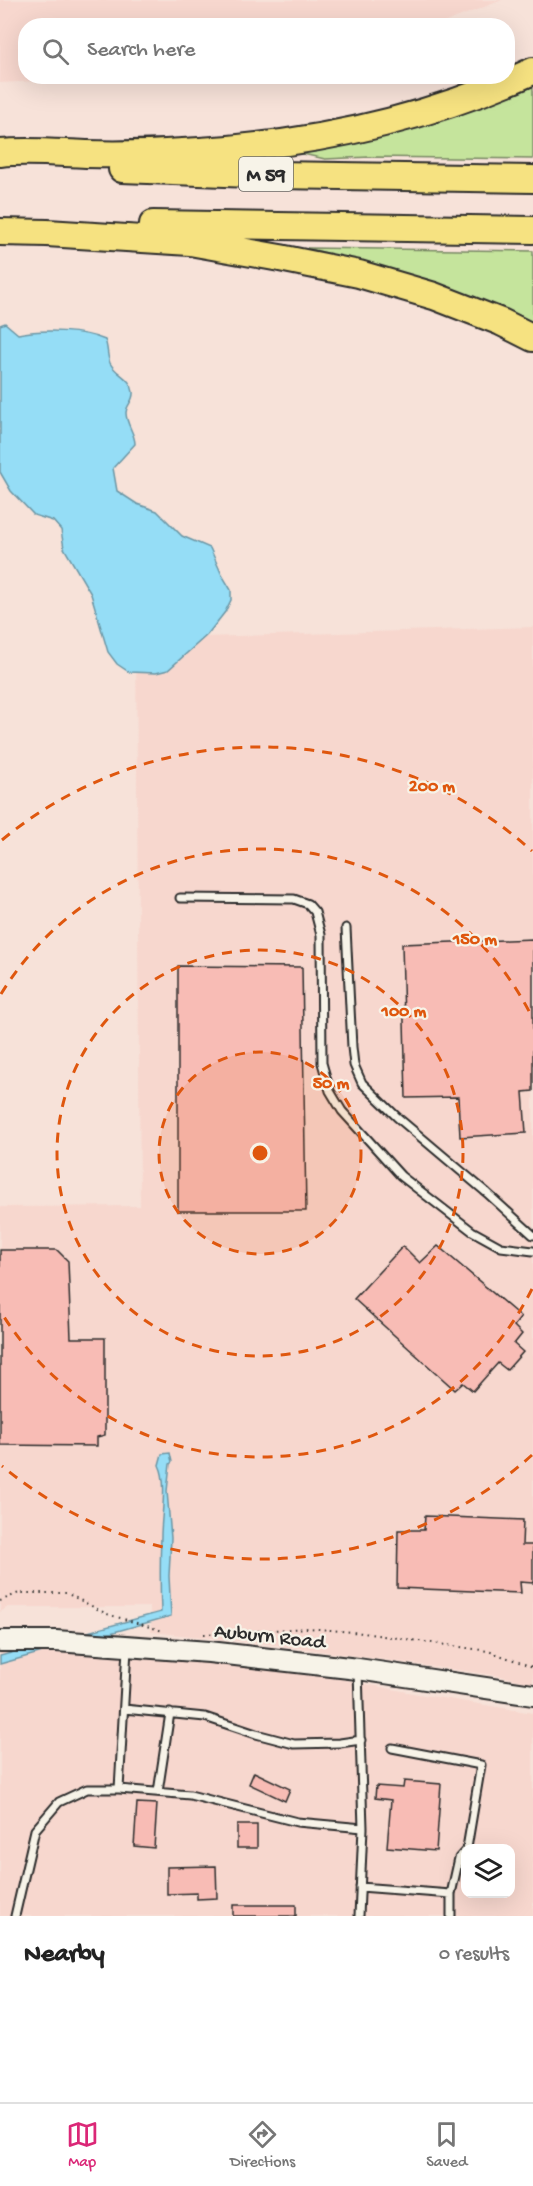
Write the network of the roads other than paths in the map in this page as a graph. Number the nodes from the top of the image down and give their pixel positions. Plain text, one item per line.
1 (533, 71) edge
2 (515, 78) edge
3 (502, 84) edge
4 (0, 153) edge
5 (0, 165) edge
6 (533, 179) edge
7 (0, 221) edge
8 (533, 230) edge
9 (0, 232) edge
10 (533, 338) edge
11 (180, 898) dead end
12 (346, 928) dead end
13 (533, 1235) edge
14 (533, 1251) edge
15 (0, 1641) edge
16 (127, 1646) junction
17 (358, 1669) junction
18 (533, 1695) edge
19 (124, 1709) junction
20 (170, 1713) junction
21 (361, 1740) junction
22 (392, 1748) dead end
23 (119, 1789) junction
24 (158, 1792) junction
25 (363, 1828) junction
26 (467, 1844) edge
27 (461, 1855) edge
28 (360, 1887) junction
29 (451, 1894) junction
30 (15, 1916) edge
31 (359, 1916) edge
32 (451, 1916) edge

1 - 2 highway
3 - 4 highway
5 - 6 highway, M 59
7 - 8 highway
9 - 10 highway
11 - 14 lane
12 - 13 lane
15 - 16 main road, Auburn Road
16 - 17 main road, Auburn Road
16 - 19 lane
17 - 18 main road, Auburn Road
17 - 21 lane
19 - 20 lane
19 - 23 lane
20 - 21 lane
20 - 24 lane
21 - 25 lane
22 - 26 lane
23 - 24 lane
23 - 30 lane
24 - 25 lane
25 - 28 lane
27 - 29 lane
28 - 29 lane
28 - 31 lane
29 - 32 lane

